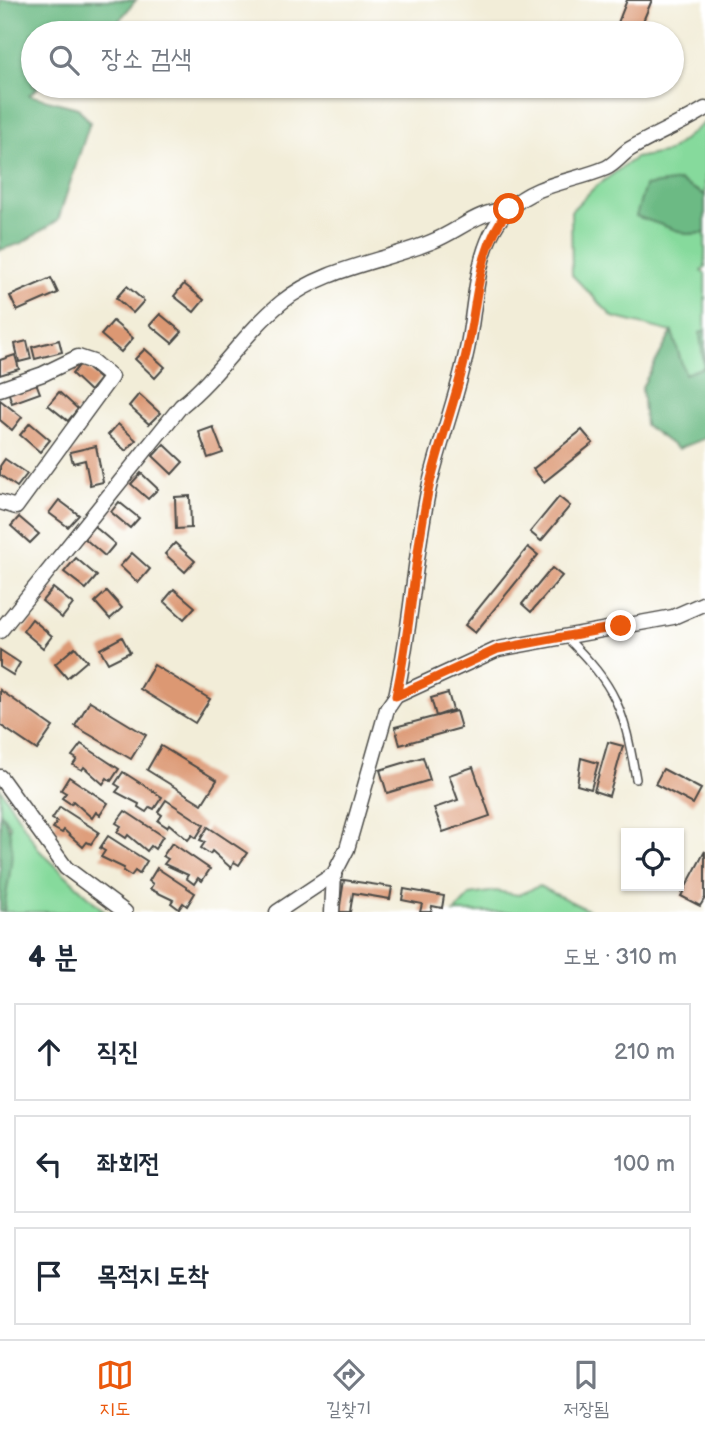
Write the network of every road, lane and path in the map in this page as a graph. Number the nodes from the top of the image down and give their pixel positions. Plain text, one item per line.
1 (705, 108) edge
2 (509, 209) junction
3 (0, 389) edge
4 (0, 502) edge
5 (705, 603) edge
6 (0, 631) edge
7 (565, 635) junction
8 (396, 696) junction
9 (0, 777) edge
10 (636, 779) dead end
11 (334, 874) junction
12 (125, 912) edge
13 (277, 912) edge
14 (332, 912) edge

1 - 2 street
2 - 6 street
2 - 8 street
3 - 4 street
5 - 7 street
7 - 8 street
7 - 10 lane
8 - 11 street
9 - 12 street
11 - 13 street
11 - 14 street

